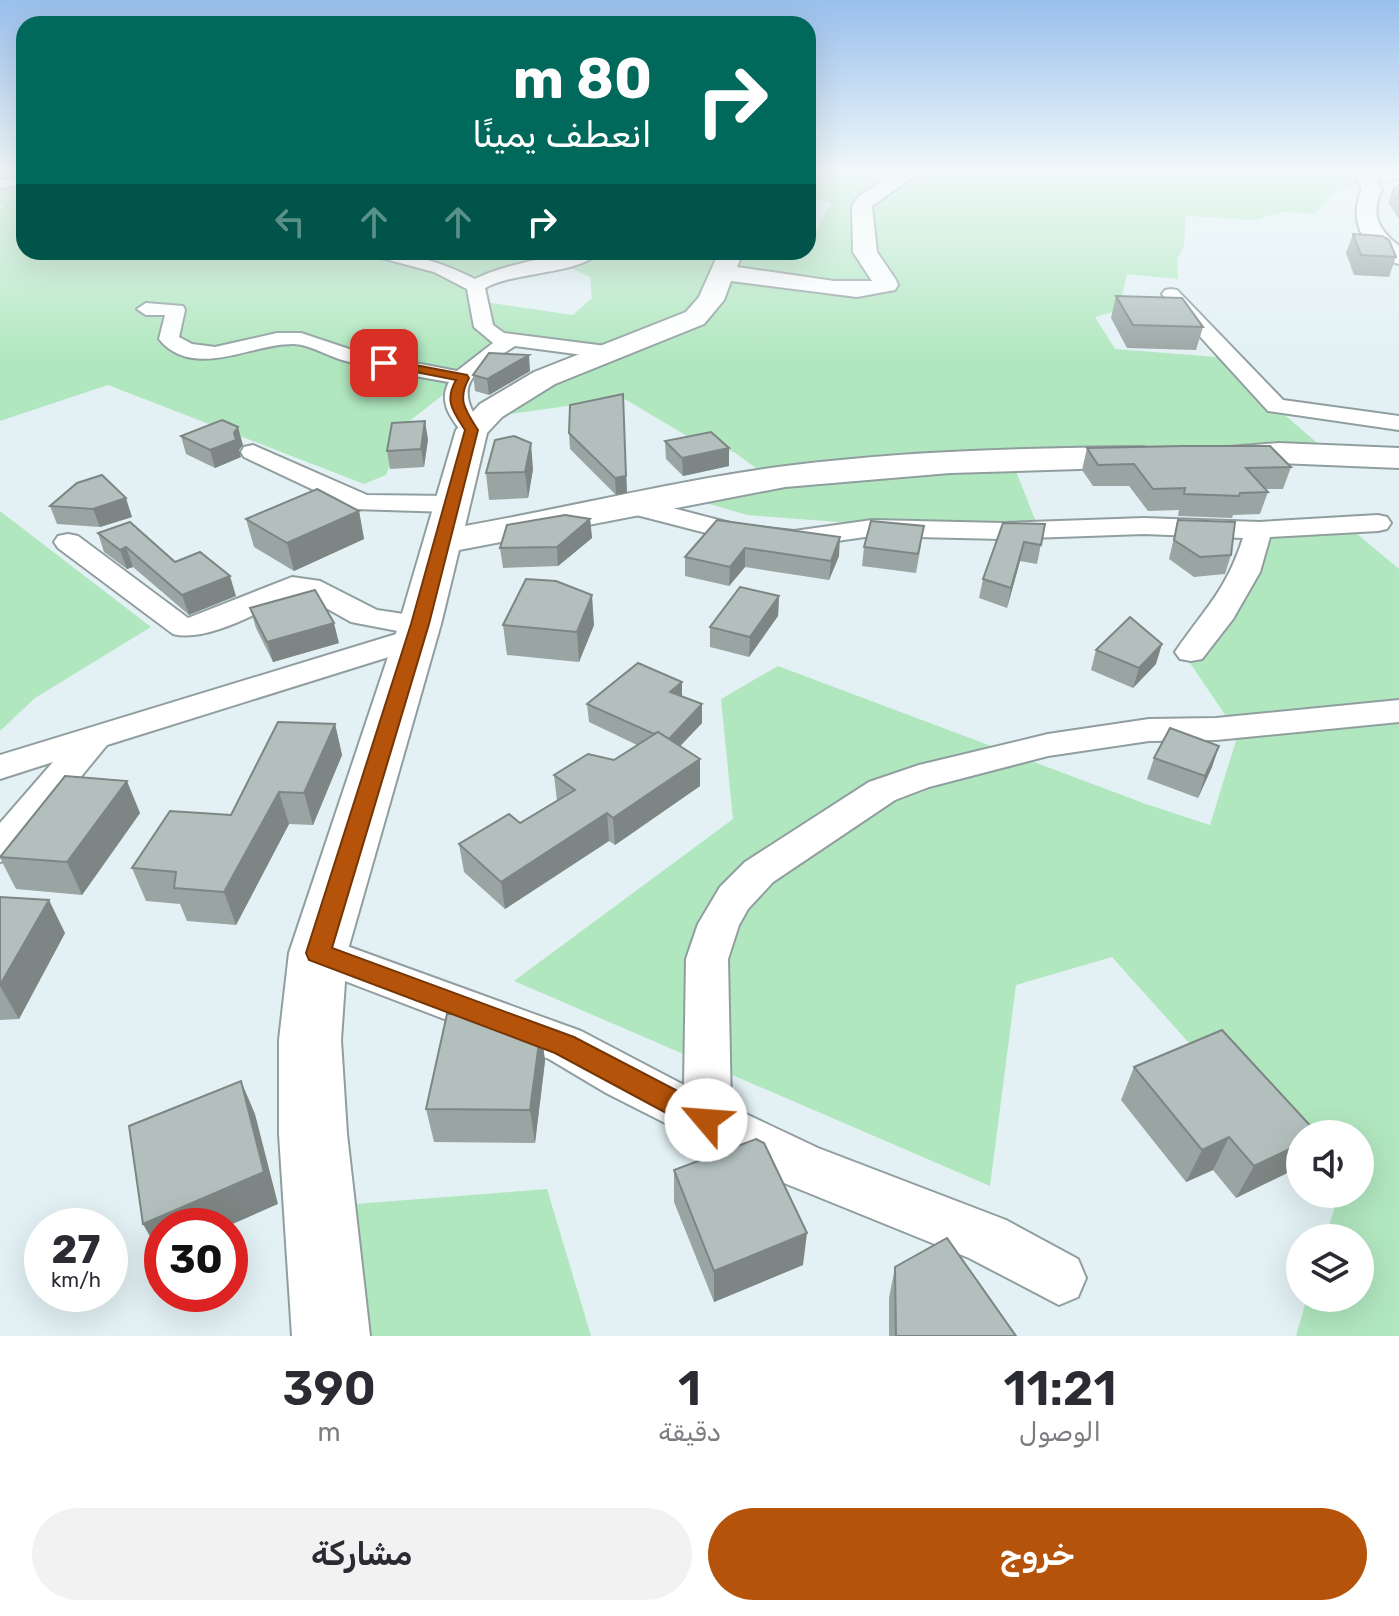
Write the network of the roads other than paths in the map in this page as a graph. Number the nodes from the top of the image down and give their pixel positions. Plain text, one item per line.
1 (866, 234) edge
2 (1374, 234) edge
3 (1399, 257) edge
4 (410, 260) edge
5 (570, 260) edge
6 (726, 262) edge
7 (475, 286) junction
8 (1171, 294) edge
9 (146, 309) dead end
10 (509, 341) junction
11 (606, 352) junction
12 (463, 378) junction
13 (1399, 423) edge
14 (472, 430) junction
15 (253, 452) dead end
16 (1399, 458) edge
17 (630, 505) junction
18 (445, 523) junction
19 (1378, 523) dead end
20 (1259, 530) junction
21 (68, 542) dead end
22 (418, 631) junction
23 (1191, 652) dead end
24 (1399, 711) edge
25 (96, 735) junction
26 (0, 767) edge
27 (0, 848) edge
28 (318, 953) junction
29 (706, 1120) junction
30 (1059, 1278) dead end
31 (331, 1336) edge

1 - 6 street
2 - 3 street
4 - 7 street
5 - 7 street
6 - 11 street
7 - 10 street
8 - 13 street
9 - 12 street
10 - 11 street
10 - 12 street
11 - 14 street
12 - 14 street
14 - 18 street
15 - 18 street
16 - 17 street
17 - 18 street
17 - 20 street
18 - 22 street
19 - 20 street
20 - 23 street
21 - 22 street
22 - 25 street
22 - 28 street
24 - 29 street
25 - 26 street
25 - 27 street
28 - 29 street
28 - 31 street
29 - 30 street

